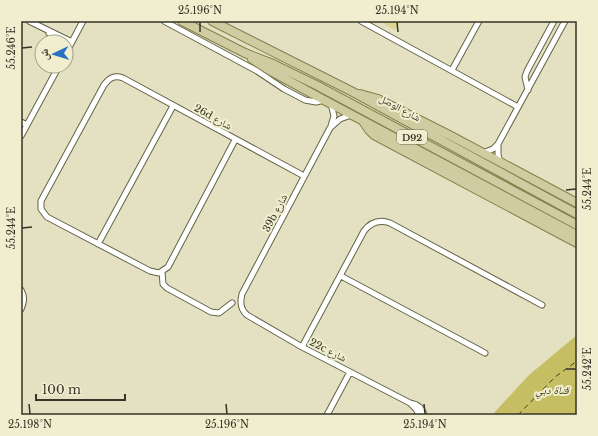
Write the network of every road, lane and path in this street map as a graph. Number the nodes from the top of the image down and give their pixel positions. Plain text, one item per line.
1 (29, 21) edge
2 (83, 21) edge
3 (164, 21) edge
4 (182, 21) edge
5 (212, 21) edge
6 (361, 21) edge
7 (479, 21) edge
8 (554, 21) edge
9 (565, 21) edge
10 (45, 29) junction
11 (52, 34) edge
12 (53, 34) edge
13 (74, 36) edge
14 (245, 53) junction
15 (452, 70) junction
16 (55, 74) edge
17 (528, 90) junction
18 (351, 91) junction
19 (327, 102) junction
20 (173, 106) junction
21 (518, 107) junction
22 (351, 115) junction
23 (363, 121) junction
24 (21, 122) edge
25 (27, 125) junction
26 (330, 128) junction
27 (21, 136) edge
28 (235, 140) junction
29 (498, 144) junction
30 (482, 152) junction
31 (500, 162) junction
32 (304, 176) junction
33 (577, 203) edge
34 (577, 214) edge
35 (577, 225) edge
36 (577, 235) edge
37 (98, 244) junction
38 (577, 244) edge
39 (162, 272) junction
40 (341, 276) junction
41 (21, 290) edge
42 (232, 303) dead end
43 (542, 305) dead end
44 (241, 308) joint
45 (21, 309) edge
46 (302, 347) junction
47 (485, 353) dead end
48 (350, 372) junction
49 (410, 403) junction
50 (327, 415) edge
51 (419, 415) edge
52 (424, 415) edge

1 - 10 street
2 - 13 street
3 - 19 street, شارع الوصل
4 - 14 main road, شارع الوصل / D92
5 - 18 main road, شارع الوصل / D92
6 - 15 street
7 - 15 street
8 - 17 street
9 - 17 street
10 - 11 street
10 - 12 street
14 - 19 main road, شارع الوصل / D92
14 - 35 main road, شارع الوصل / D92
15 - 21 street
16 - 25 street
17 - 21 street
18 - 30 main road
18 - 34 main road, شارع الوصل / D92
19 - 22 main road, شارع الوصل / D92
19 - 26 street, 39b شارع
20 - 28 street, 26d شارع
20 - 37 street
20 - 37 street, 26d شارع
21 - 29 street
22 - 23 main road, شارع الوصل / D92
22 - 26 street, 39b شارع
23 - 36 main road, شارع الوصل / D92
23 - 38 main road
24 - 25 street
25 - 27 street
26 - 32 street, 39b شارع
28 - 32 street, 26d شارع
28 - 39 street
29 - 30 street
29 - 31 street
30 - 31 main road
31 - 33 main road
32 - 44 street, 39b شارع
37 - 39 street
39 - 42 street
40 - 43 street
40 - 46 street
40 - 47 street
41 - 45 street
44 - 46 street, 22c شارع
46 - 48 street, 22c شارع
48 - 49 street, 22c شارع
48 - 50 street
49 - 51 street, 22c شارع
49 - 52 street, 22c شارع

